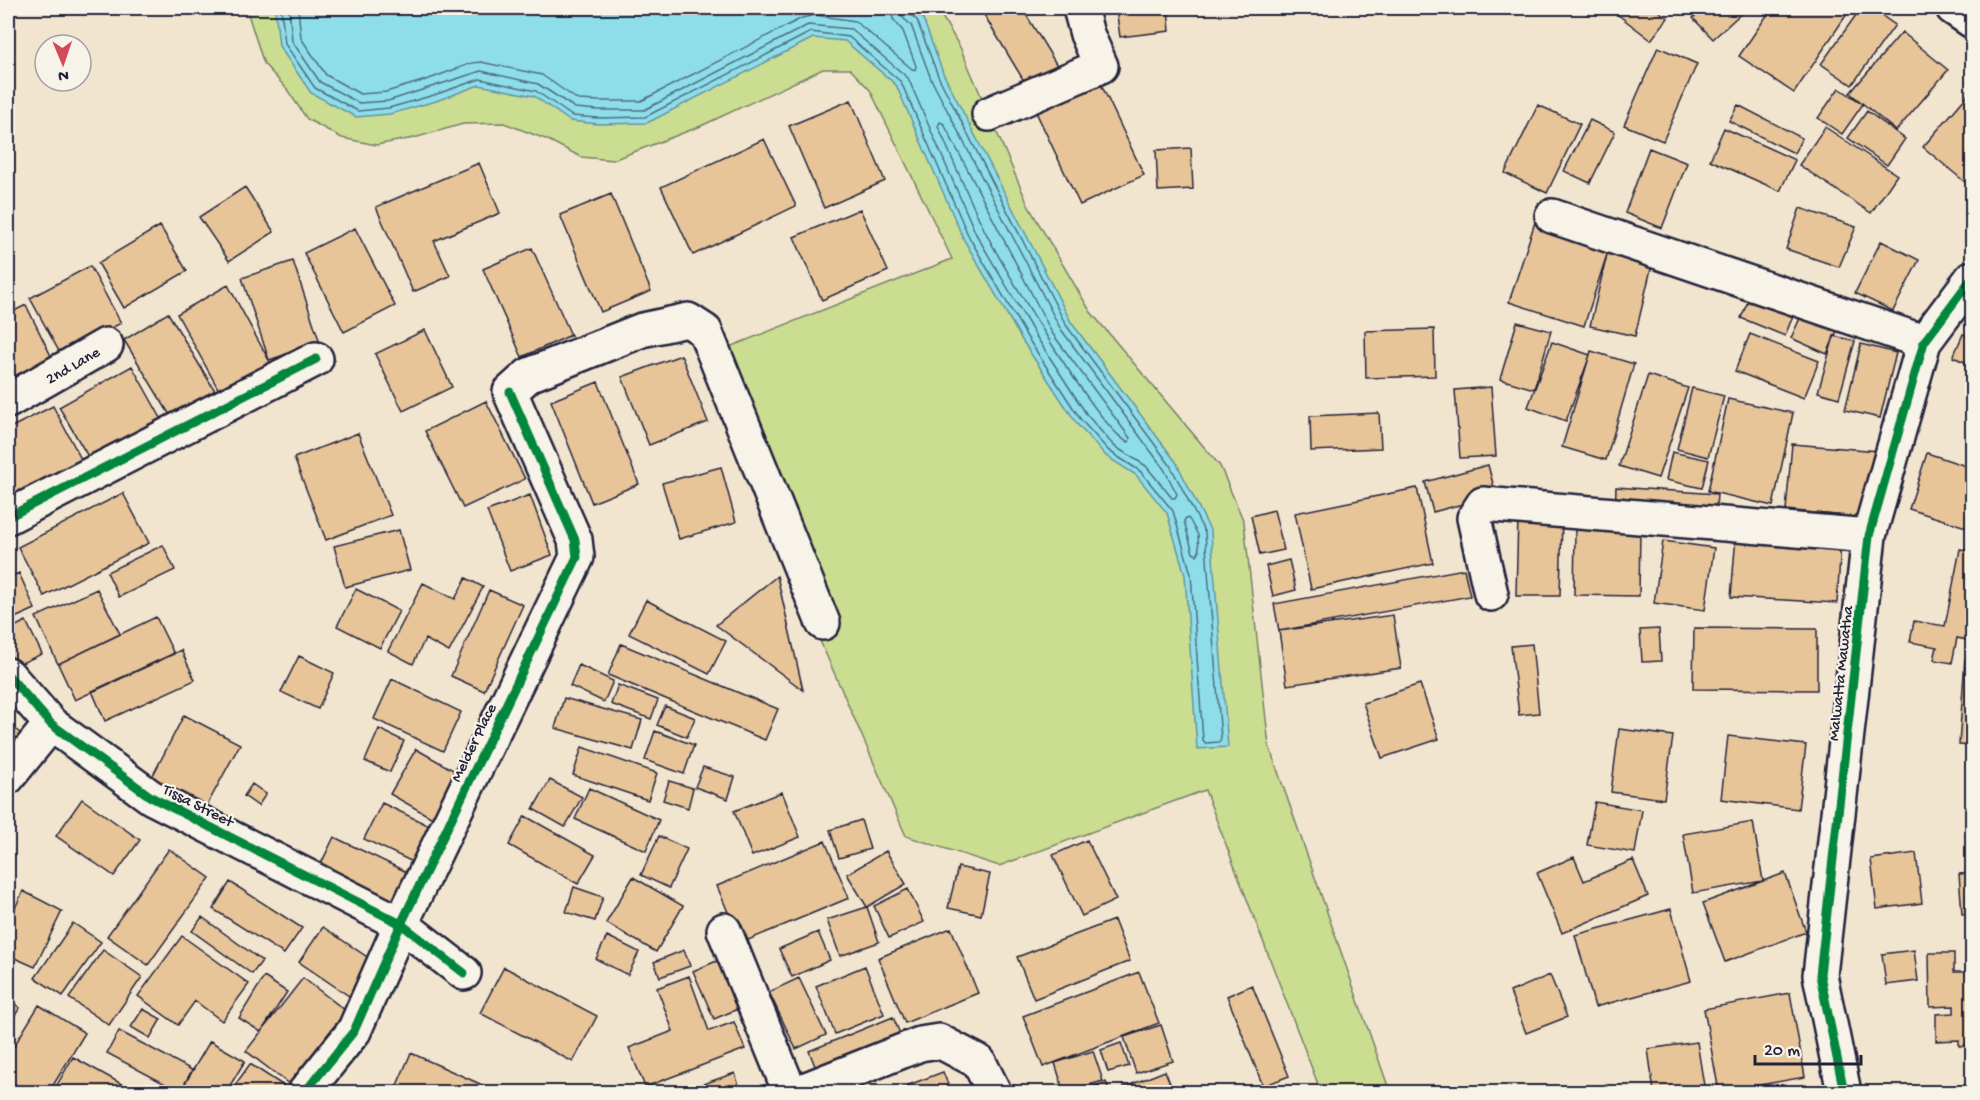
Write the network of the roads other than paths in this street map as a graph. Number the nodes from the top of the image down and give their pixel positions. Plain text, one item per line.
1 (1080, 8) edge
2 (1953, 8) edge
3 (1972, 21) edge
4 (989, 114) dead end
5 (1552, 216) dead end
6 (1972, 278) edge
7 (1924, 342) junction
8 (106, 345) dead end
9 (316, 359) dead end
10 (8, 401) edge
11 (8, 517) edge
12 (1869, 536) junction
13 (1491, 594) dead end
14 (823, 623) dead end
15 (8, 675) edge
16 (51, 724) junction
17 (8, 777) edge
18 (401, 924) junction
19 (724, 930) dead end
20 (464, 973) dead end
21 (305, 1092) edge
22 (790, 1092) edge
23 (799, 1092) edge
24 (994, 1092) edge
25 (1844, 1092) edge

1 - 4 street
2 - 3 street
5 - 7 street
6 - 7 street, Malwatta Mawatha
7 - 12 street, Malwatta Mawatha
8 - 10 street, 2nd Lane
9 - 11 street
12 - 13 street
12 - 25 street, Malwatta Mawatha
14 - 18 street, Melder Place
15 - 16 street, Tissa Street
16 - 17 street
16 - 18 street, Tissa Street
18 - 20 street, Tissa Street
18 - 21 street, Melder Place
19 - 22 street
23 - 24 street

